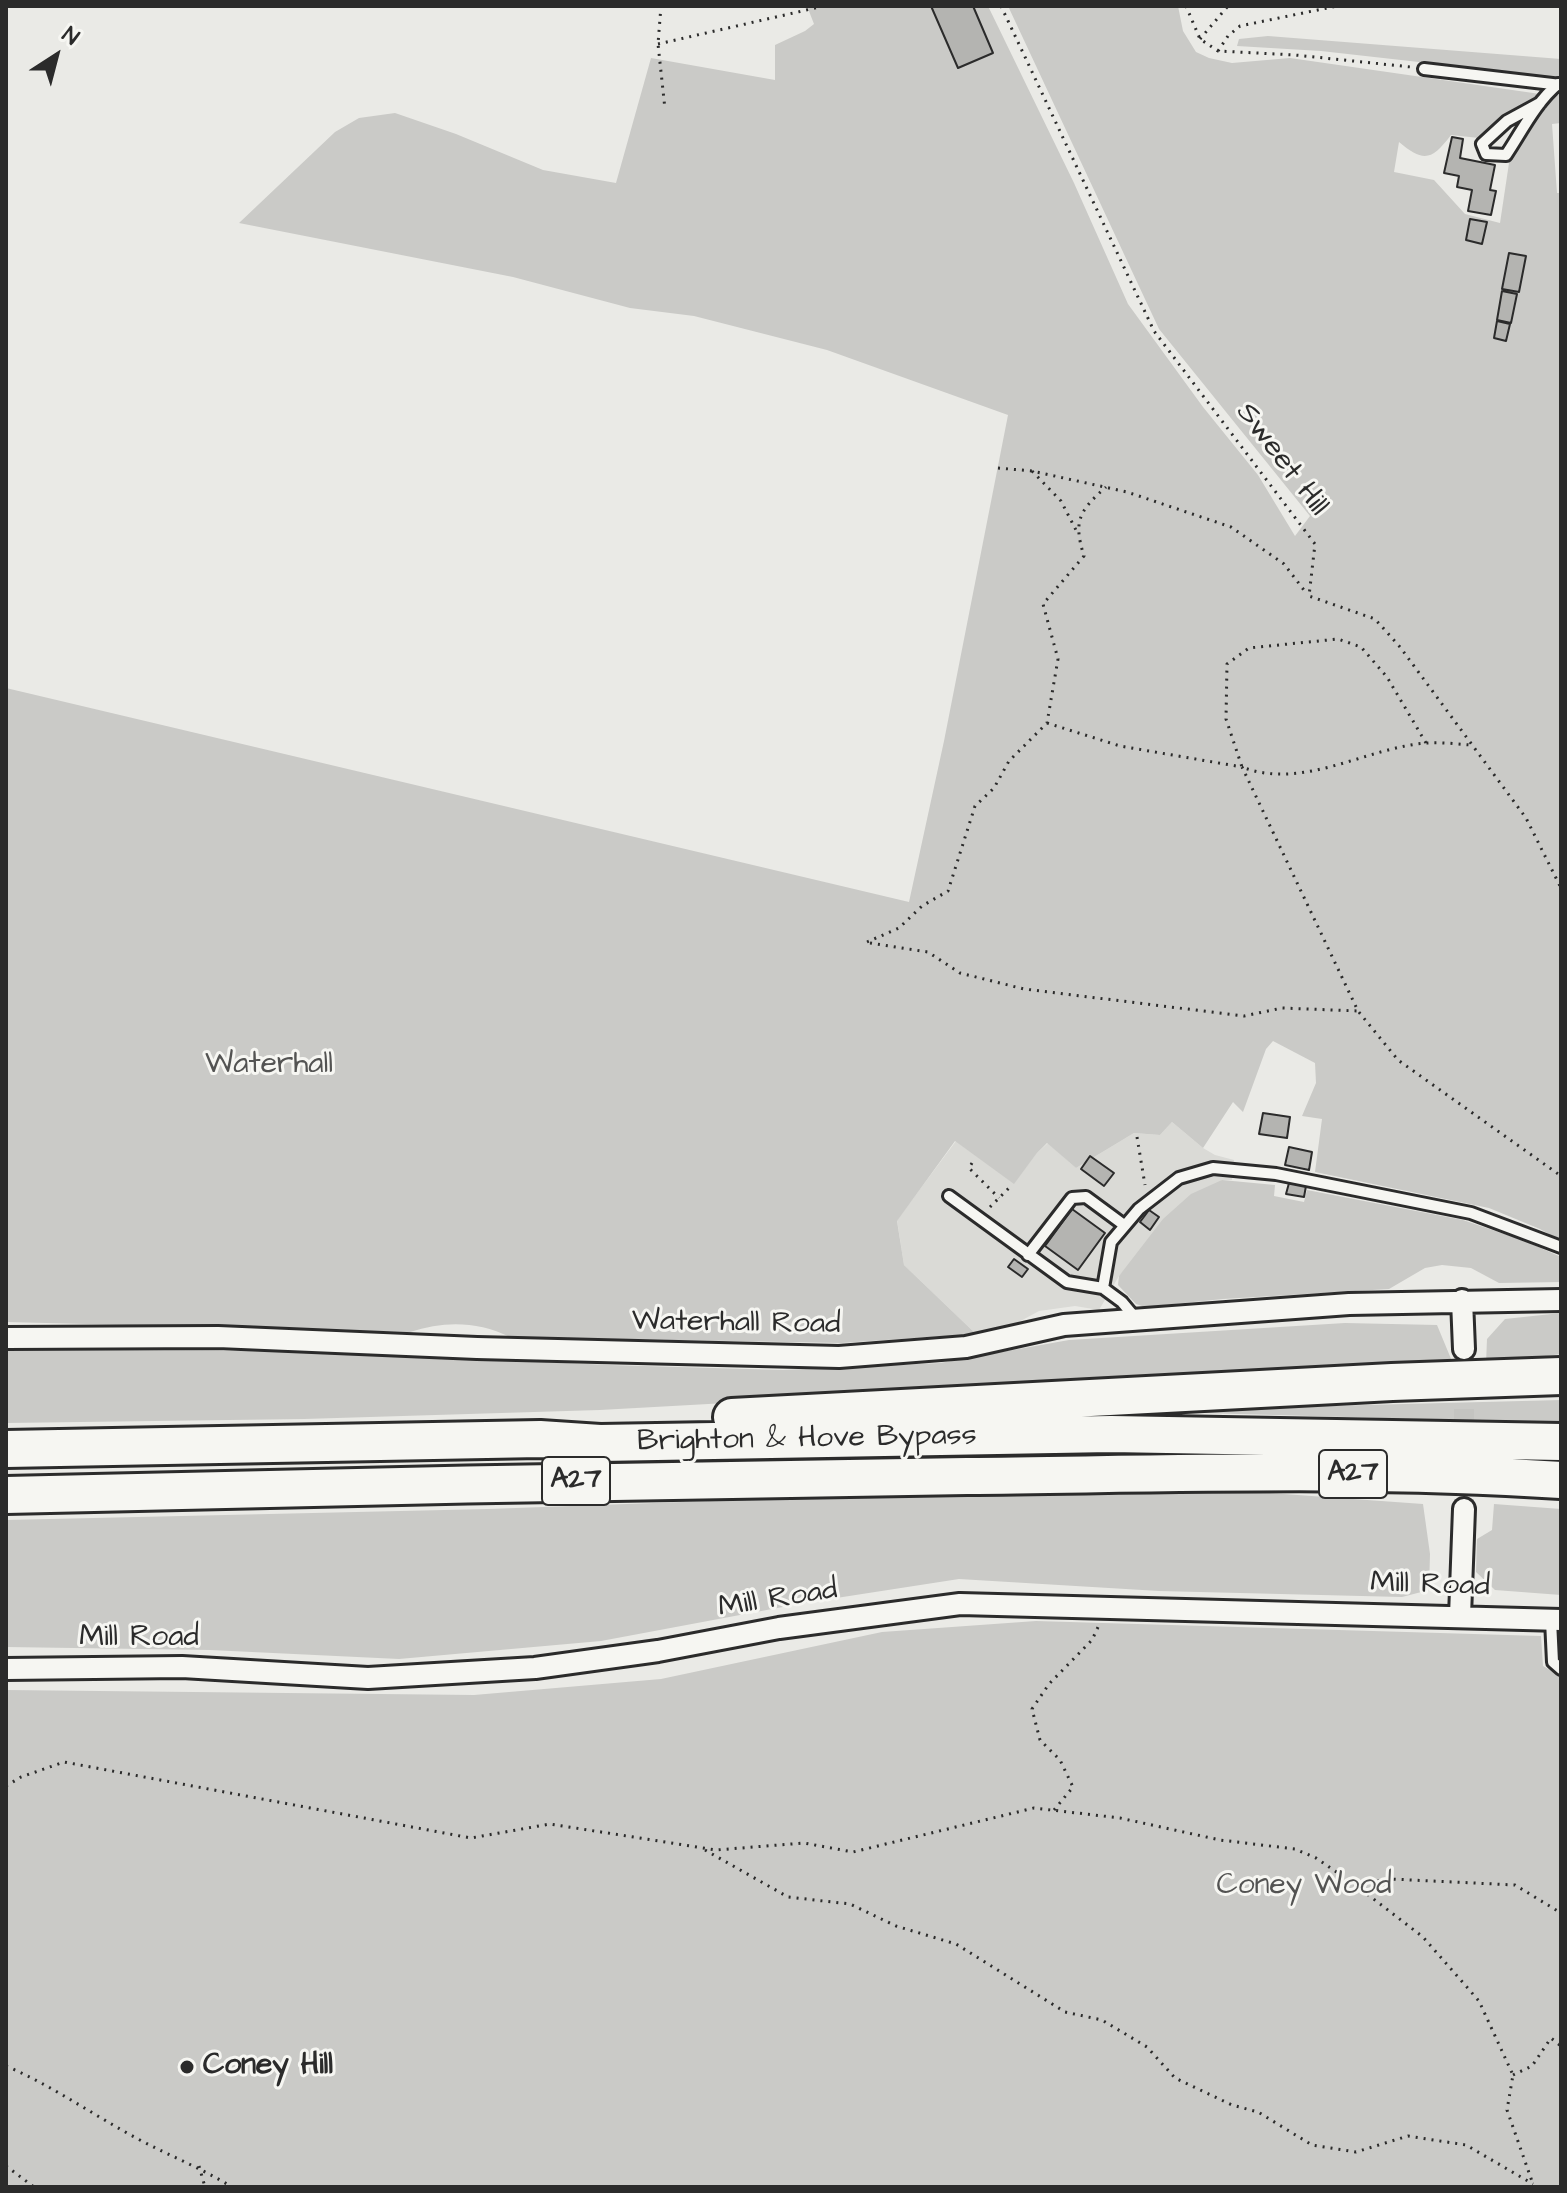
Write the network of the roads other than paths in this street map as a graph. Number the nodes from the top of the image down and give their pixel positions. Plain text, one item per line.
1 (1424, 69) road end
2 (1560, 85) edge
3 (1540, 103) junction
4 (949, 1196) dead end
5 (1124, 1225) junction
6 (1561, 1247) edge
7 (1028, 1255) junction
8 (1103, 1288) junction
9 (1462, 1300) junction
10 (1561, 1300) edge
11 (1137, 1320) junction
12 (6, 1338) edge
13 (1464, 1349) tunnel mouth
14 (1561, 1376) edge
15 (540, 1439) junction
16 (1561, 1442) edge
17 (6, 1449) edge
18 (1561, 1480) edge
19 (6, 1495) edge
20 (1464, 1509) tunnel mouth
21 (1460, 1616) junction
22 (1556, 1620) edge
23 (6, 1669) edge
24 (1561, 1669) edge

1 - 2 lane
2 - 3 lane
3 - 3 lane
4 - 7 lane
5 - 6 lane
5 - 7 lane
5 - 8 lane
7 - 8 lane
8 - 11 lane
9 - 10 street, Waterhall Road
9 - 11 street, Waterhall Road
9 - 13 street
11 - 12 street, Waterhall Road
14 - 15 highway
15 - 16 highway, Brighton & Hove Bypass / A27
15 - 17 highway, Brighton & Hove Bypass / A27
18 - 19 highway, Brighton & Hove Bypass / A27
20 - 21 street
21 - 22 street, Mill Road
21 - 23 street, Mill Road
22 - 24 lane

